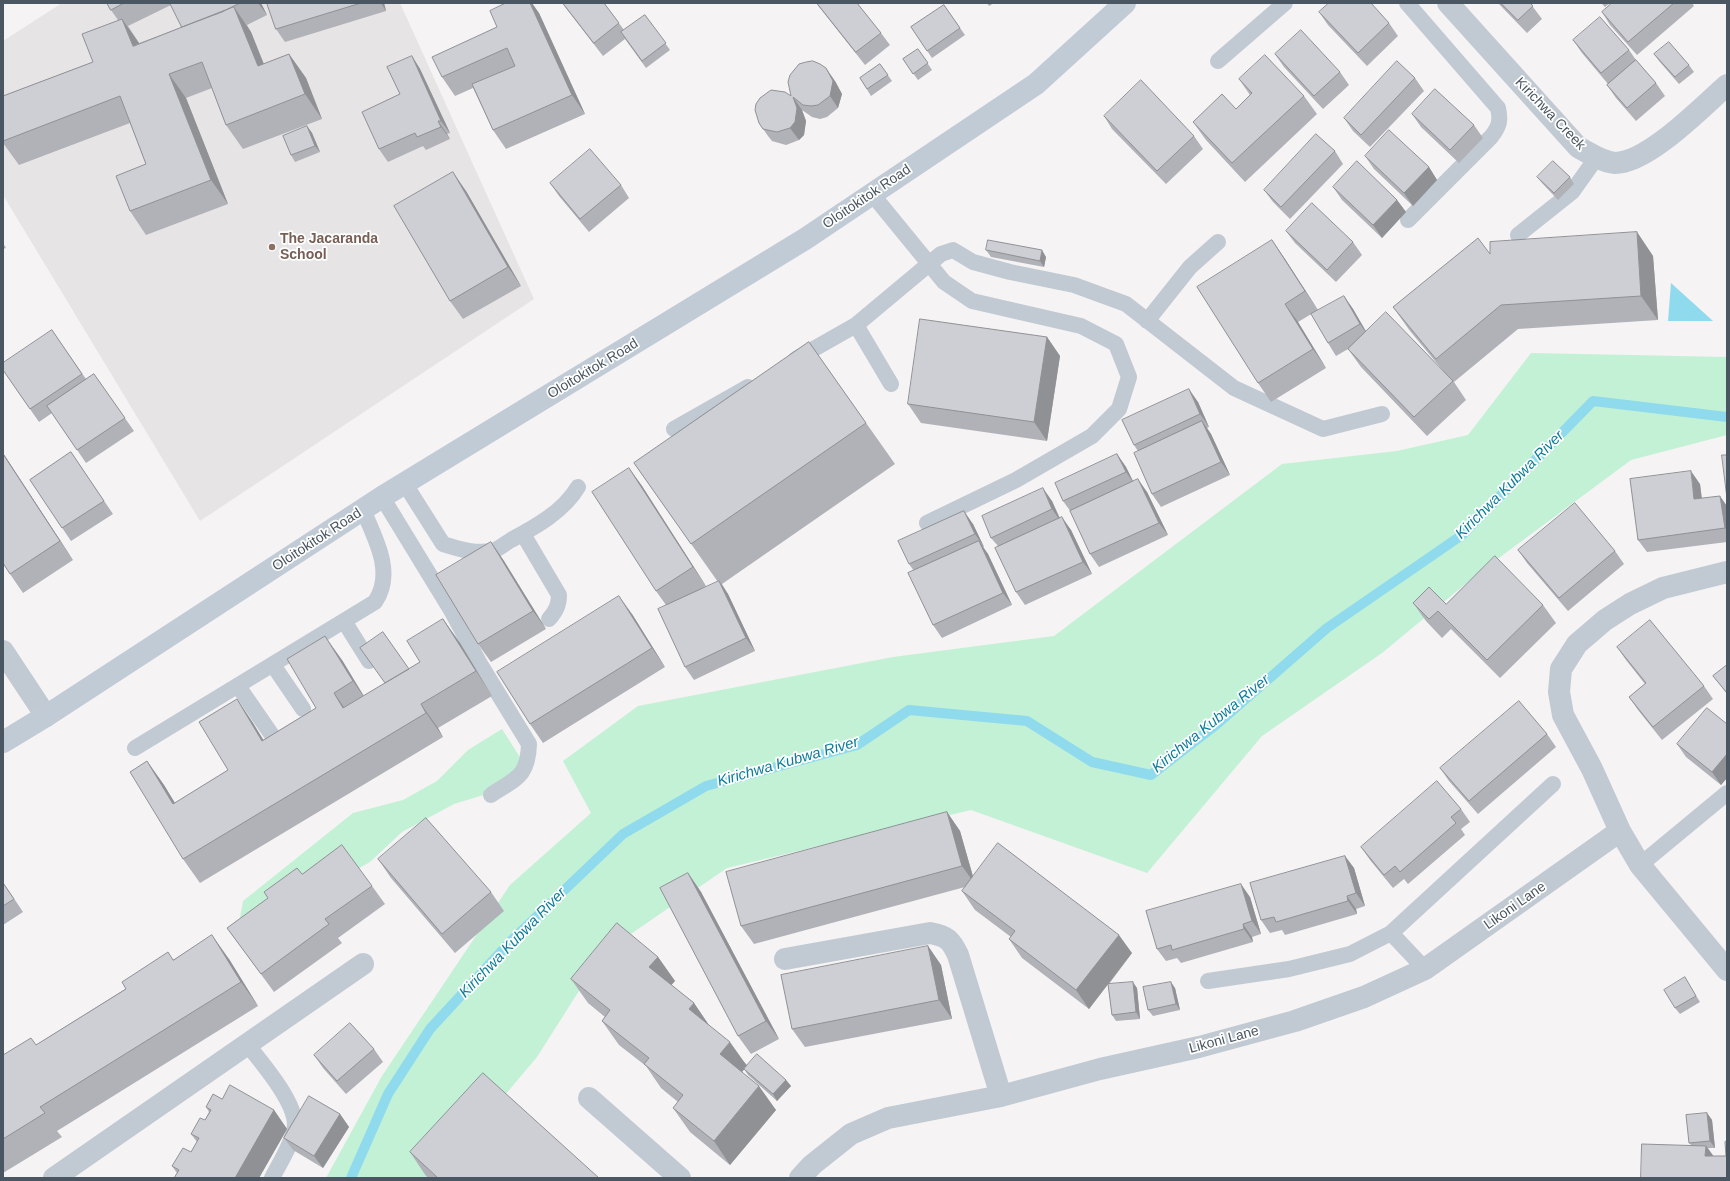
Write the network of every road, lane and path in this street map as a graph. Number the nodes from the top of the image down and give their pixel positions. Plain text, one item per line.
1 (1125, 3) edge
2 (1285, 3) edge
3 (1407, 3) edge
4 (1448, 3) edge
5 (1218, 61) dead end
6 (1727, 84) edge
7 (1596, 158) junction
8 (872, 194) junction
9 (1408, 220) dead end
10 (1518, 235) dead end
11 (1218, 242) dead end
12 (929, 264) junction
13 (1147, 321) junction
14 (856, 325) junction
15 (782, 368) edge
16 (762, 379) edge
17 (891, 384) dead end
18 (1382, 414) dead end
19 (674, 429) dead end
20 (405, 484) junction
21 (578, 487) dead end
22 (382, 498) junction
23 (363, 510) junction
24 (927, 523) dead end
25 (523, 534) junction
26 (1727, 572) edge
27 (549, 619) dead end
28 (344, 621) junction
29 (3, 651) edge
30 (369, 661) edge
31 (273, 665) junction
32 (238, 686) junction
33 (303, 709) edge
34 (46, 716) junction
35 (274, 738) edge
36 (3, 742) edge
37 (135, 748) dead end
38 (1553, 784) dead end
39 (1727, 793) edge
40 (491, 795) dead end
41 (1620, 831) junction
42 (1640, 865) junction
43 (1391, 933) junction
44 (785, 959) dead end
45 (363, 964) dead end
46 (1425, 969) junction
47 (1727, 970) edge
48 (1208, 981) dead end
49 (248, 1044) junction
50 (1001, 1096) junction
51 (589, 1098) dead end
52 (54, 1178) edge
53 (272, 1178) edge
54 (680, 1178) edge
55 (800, 1178) edge

1 - 8 main road, Oloitokitok Road
2 - 5 lane
3 - 9 lane
4 - 7 street, Kirichwa Creek
6 - 7 street, Kirichwa Creek
7 - 10 lane
8 - 12 lane
8 - 20 main road, Oloitokitok Road
11 - 13 lane
12 - 13 lane
12 - 14 lane
12 - 24 lane
13 - 18 lane
14 - 15 lane
14 - 17 lane
16 - 19 lane
20 - 22 main road, Oloitokitok Road
20 - 25 lane
21 - 25 lane
22 - 23 main road, Oloitokitok Road
22 - 40 lane
23 - 28 lane
23 - 34 main road, Oloitokitok Road
25 - 27 lane
26 - 41 street
28 - 30 lane
28 - 31 lane
29 - 34 street
31 - 32 lane
31 - 33 lane
32 - 35 lane
32 - 37 lane
34 - 36 main road, Oloitokitok Road
38 - 43 lane
39 - 42 lane
41 - 42 street
41 - 46 street, Likoni Lane
42 - 47 street
43 - 46 lane
43 - 48 lane
44 - 50 street
45 - 49 street
46 - 50 street, Likoni Lane
49 - 52 street
49 - 53 lane
50 - 55 street, Likoni Lane
51 - 54 street

